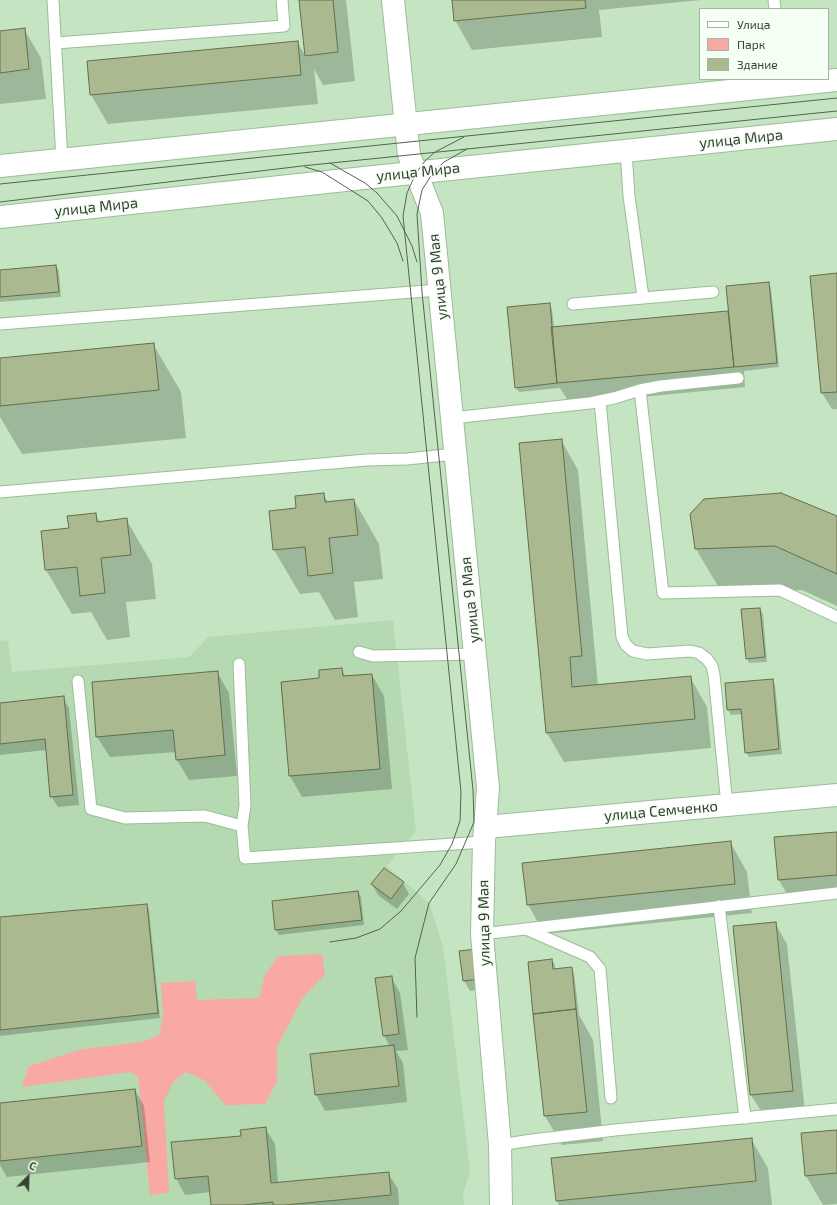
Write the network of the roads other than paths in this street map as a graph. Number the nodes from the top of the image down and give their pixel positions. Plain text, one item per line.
1 (53, 0) edge
2 (282, 0) edge
3 (392, 0) edge
4 (56, 43) junction
5 (837, 80) edge
6 (782, 82) edge
7 (405, 124) junction
8 (837, 129) edge
9 (626, 151) junction
10 (62, 160) junction
11 (0, 166) edge
12 (416, 173) junction
13 (0, 217) edge
14 (439, 290) junction
15 (713, 292) dead end
16 (643, 297) junction
17 (573, 304) dead end
18 (0, 324) edge
19 (738, 378) dead end
20 (640, 390) junction
21 (600, 401) junction
22 (452, 418) junction
23 (455, 454) junction
24 (0, 492) edge
25 (837, 617) edge
26 (360, 652) dead end
27 (475, 654) junction
28 (239, 664) dead end
29 (78, 681) dead end
30 (837, 795) edge
31 (727, 805) junction
32 (242, 826) junction
33 (485, 835) junction
34 (837, 893) edge
35 (719, 906) junction
36 (525, 929) junction
37 (482, 934) junction
38 (612, 1098) dead end
39 (837, 1109) edge
40 (745, 1118) junction
41 (500, 1145) junction
42 (501, 1205) edge

1 - 4 lane
2 - 4 lane
3 - 7 main road, улица 9 Мая
4 - 10 lane
5 - 6 main road
6 - 7 main road
7 - 10 main road
7 - 12 main road, улица 9 Мая
8 - 9 main road, улица Мира
9 - 12 main road, улица Мира
9 - 16 lane
10 - 11 main road
12 - 13 main road, улица Мира
12 - 14 main road, улица 9 Мая
14 - 18 lane
14 - 22 main road, улица 9 Мая
15 - 16 lane
16 - 17 lane
19 - 20 lane
20 - 21 lane
20 - 25 lane
21 - 22 lane
21 - 31 lane
22 - 23 main road, улица 9 Мая
23 - 24 lane
23 - 27 main road, улица 9 Мая
26 - 27 lane
27 - 33 main road, улица 9 Мая
28 - 32 lane
29 - 32 lane
30 - 31 main road, улица Семченко
31 - 33 main road, улица Семченко
32 - 33 lane
33 - 37 main road, улица 9 Мая
34 - 35 lane
35 - 36 lane
35 - 40 lane
36 - 37 lane
36 - 38 lane
37 - 41 main road, улица 9 Мая
39 - 40 lane
40 - 41 lane
41 - 42 main road, улица 9 Мая

